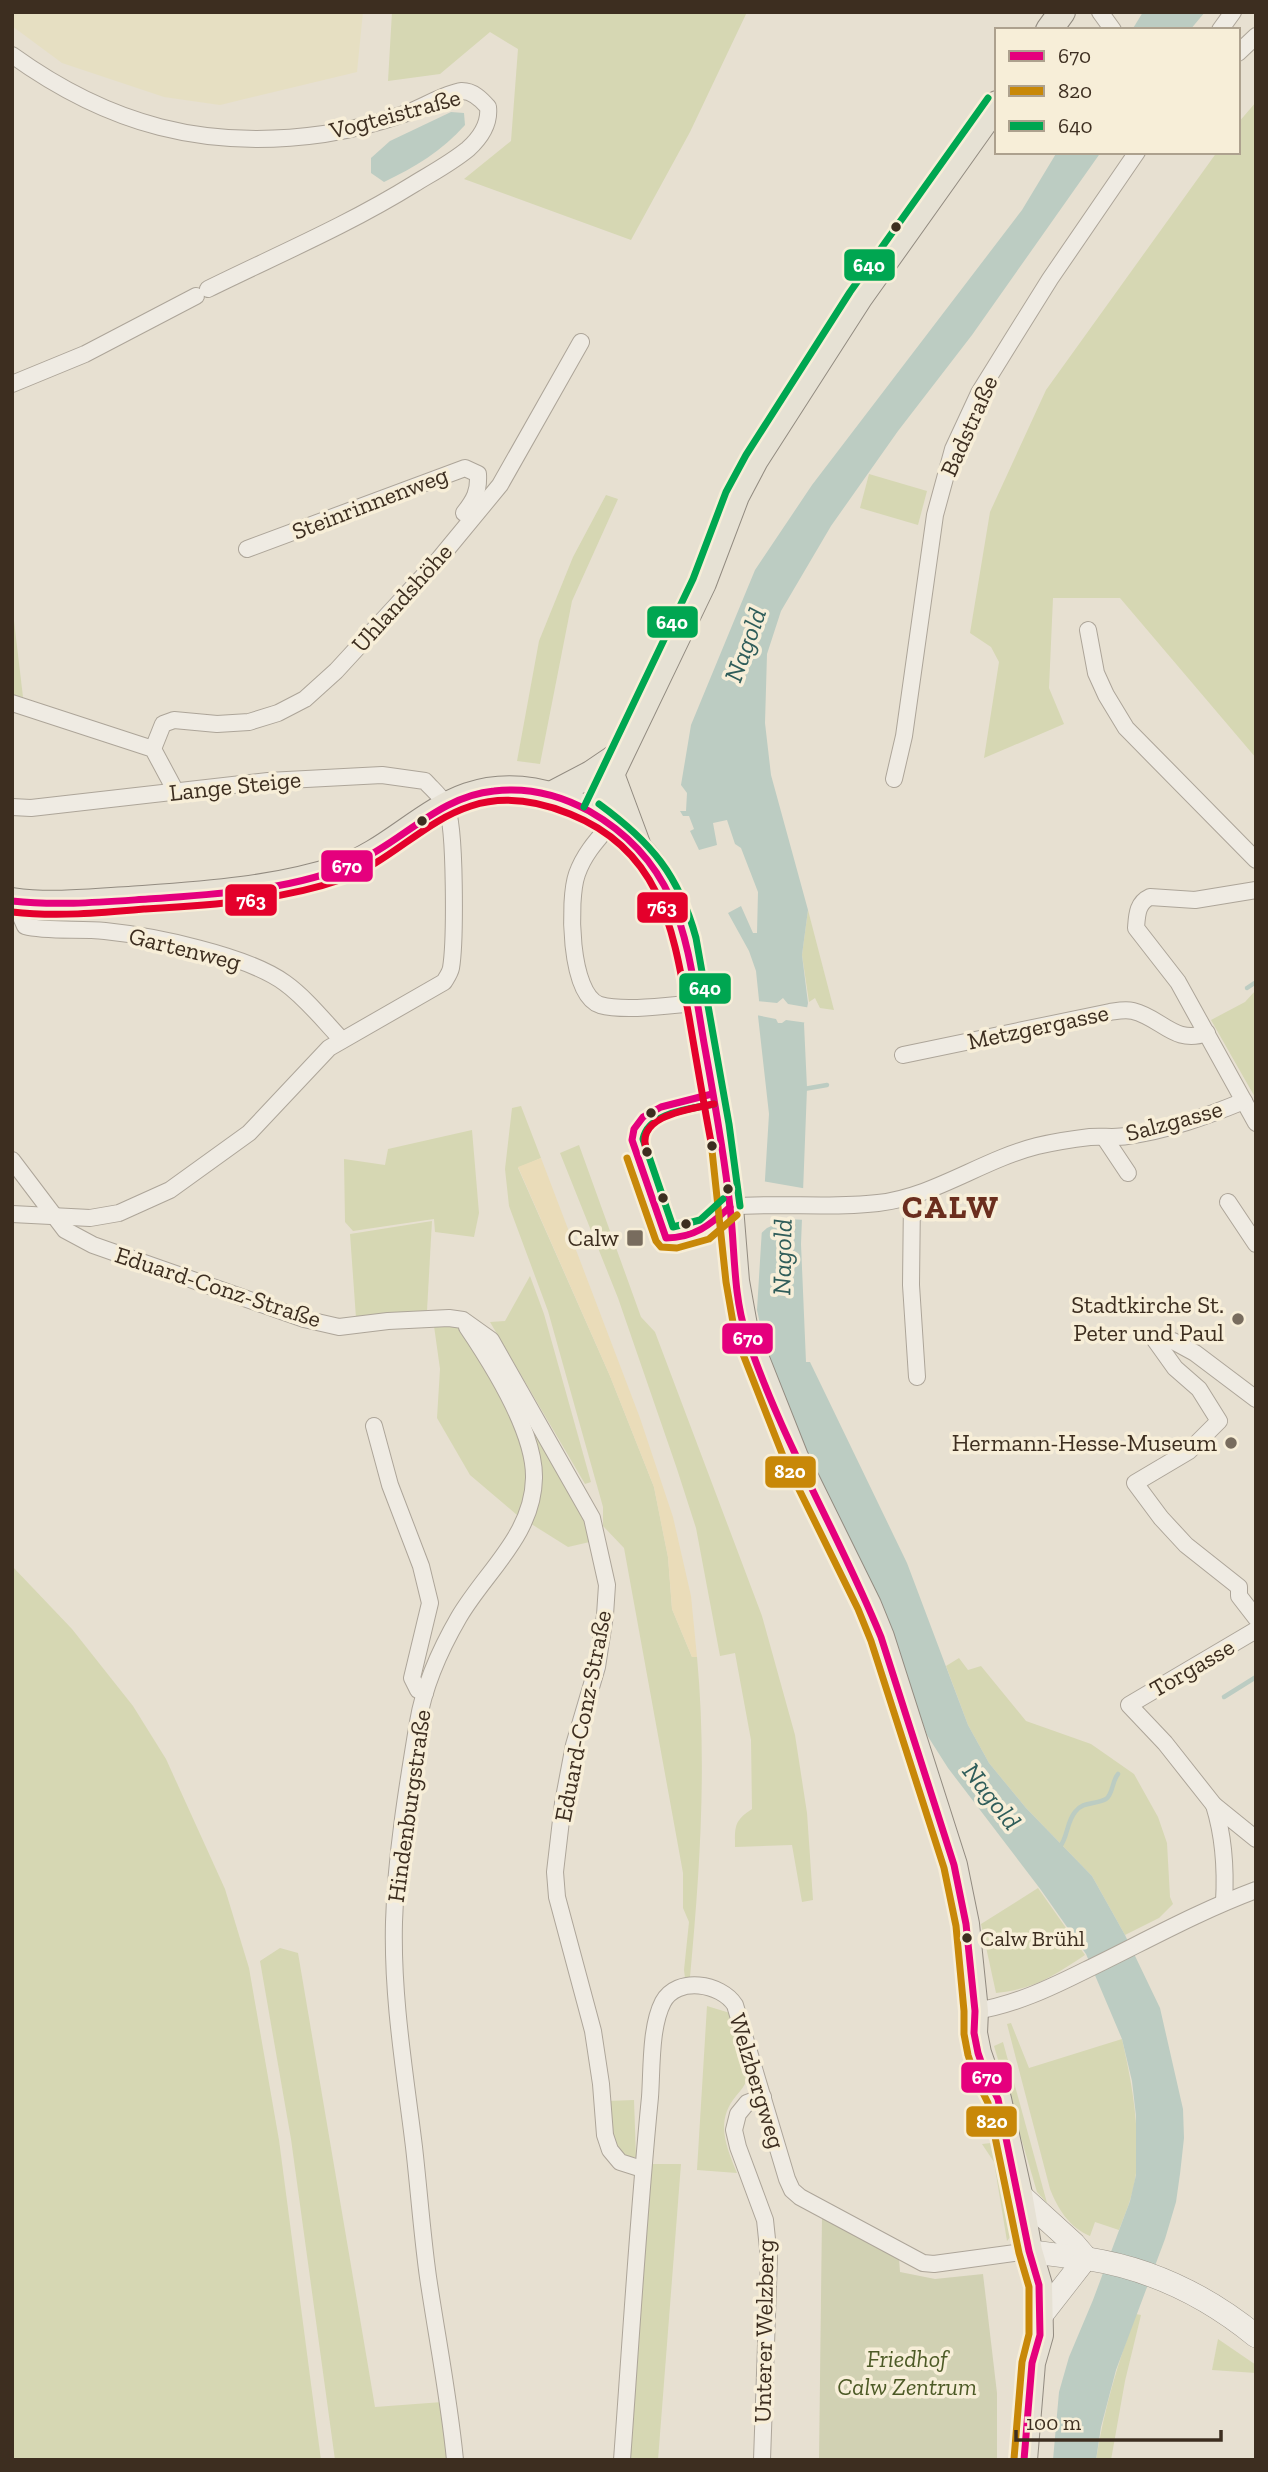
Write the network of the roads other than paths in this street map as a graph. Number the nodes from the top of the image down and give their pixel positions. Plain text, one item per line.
1 (1062, 12) edge
2 (1100, 12) edge
3 (1233, 12) edge
4 (1050, 28) edge
5 (1112, 28) edge
6 (1221, 28) edge
7 (1256, 36) edge
8 (1240, 50) edge
9 (12, 55) edge
10 (995, 107) edge
11 (1136, 154) edge
12 (581, 342) dead end
13 (12, 384) edge
14 (247, 549) dead end
15 (439, 559) junction
16 (1088, 630) dead end
17 (12, 704) edge
18 (153, 749) junction
19 (616, 764) junction
20 (894, 779) dead end
21 (175, 790) junction
22 (551, 795) junction
23 (446, 806) junction
24 (12, 807) edge
25 (601, 819) junction
26 (638, 847) junction
27 (1256, 860) edge
28 (1256, 890) edge
29 (17, 902) edge
30 (697, 1003) junction
31 (1207, 1033) junction
32 (342, 1040) junction
33 (904, 1055) dead end
34 (1244, 1101) junction
35 (1256, 1123) edge
36 (1104, 1137) junction
37 (12, 1160) edge
38 (1128, 1173) dead end
39 (912, 1198) junction
40 (1228, 1202) dead end
41 (730, 1208) junction
42 (12, 1214) edge
43 (54, 1214) junction
44 (1256, 1244) edge
45 (463, 1320) junction
46 (917, 1377) dead end
47 (1256, 1399) edge
48 (374, 1426) dead end
49 (1256, 1618) edge
50 (1256, 1630) edge
51 (425, 1693) junction
52 (1214, 1805) junction
53 (1256, 1839) edge
54 (1256, 1890) edge
55 (1224, 1902) junction
56 (975, 2011) junction
57 (763, 2097) junction
58 (642, 2169) junction
59 (1020, 2194) junction
60 (1029, 2251) junction
61 (1092, 2259) junction
62 (1040, 2317) junction
63 (1251, 2327) edge
64 (1032, 2363) junction
65 (455, 2460) edge
66 (622, 2460) edge
67 (762, 2460) edge
68 (1024, 2460) edge

1 - 4 main road
2 - 5 street
3 - 6 street
7 - 8 street
9 - 13 street, Vogteistraße
10 - 19 main road
11 - 20 street, Badstraße
12 - 15 street, Uhlandshöhe
14 - 15 street, Steinrinnenweg
15 - 18 street, Uhlandshöhe
16 - 27 street
17 - 18 street
18 - 21 street
19 - 22 main road
19 - 25 main road
19 - 26 main road
21 - 23 street, Lange Steige
21 - 24 street, Lange Steige
22 - 23 main road
22 - 25 main road
23 - 29 main road
23 - 32 street
25 - 26 main road
25 - 30 street
26 - 30 main road
28 - 31 street
29 - 32 street, Gartenweg
30 - 41 main road
31 - 33 street, Metzgergasse
31 - 34 street
32 - 43 street
34 - 35 street
34 - 36 street, Salzgasse
36 - 38 street, Salzgasse
36 - 39 street, Salzgasse
37 - 43 street, Eduard-Conz-Straße
39 - 41 street, Salzgasse
39 - 46 street
40 - 44 street
41 - 56 main road
42 - 43 street
43 - 45 street, Eduard-Conz-Straße
45 - 51 street, Hindenburgstraße
45 - 58 street, Eduard-Conz-Straße
47 - 49 street, Torgasse
48 - 51 street
50 - 52 street, Torgasse
51 - 65 street, Hindenburgstraße
52 - 53 street
52 - 55 street
54 - 55 street
55 - 56 street
56 - 59 main road
57 - 58 street, Welzbergweg
57 - 60 street, Welzbergweg
57 - 67 street, Unterer Welzberg
58 - 66 street, Welzbergweg
59 - 60 main road
59 - 61 street
60 - 61 street
60 - 62 main road
60 - 64 main road
61 - 62 street
61 - 63 street
62 - 64 main road
64 - 68 main road

